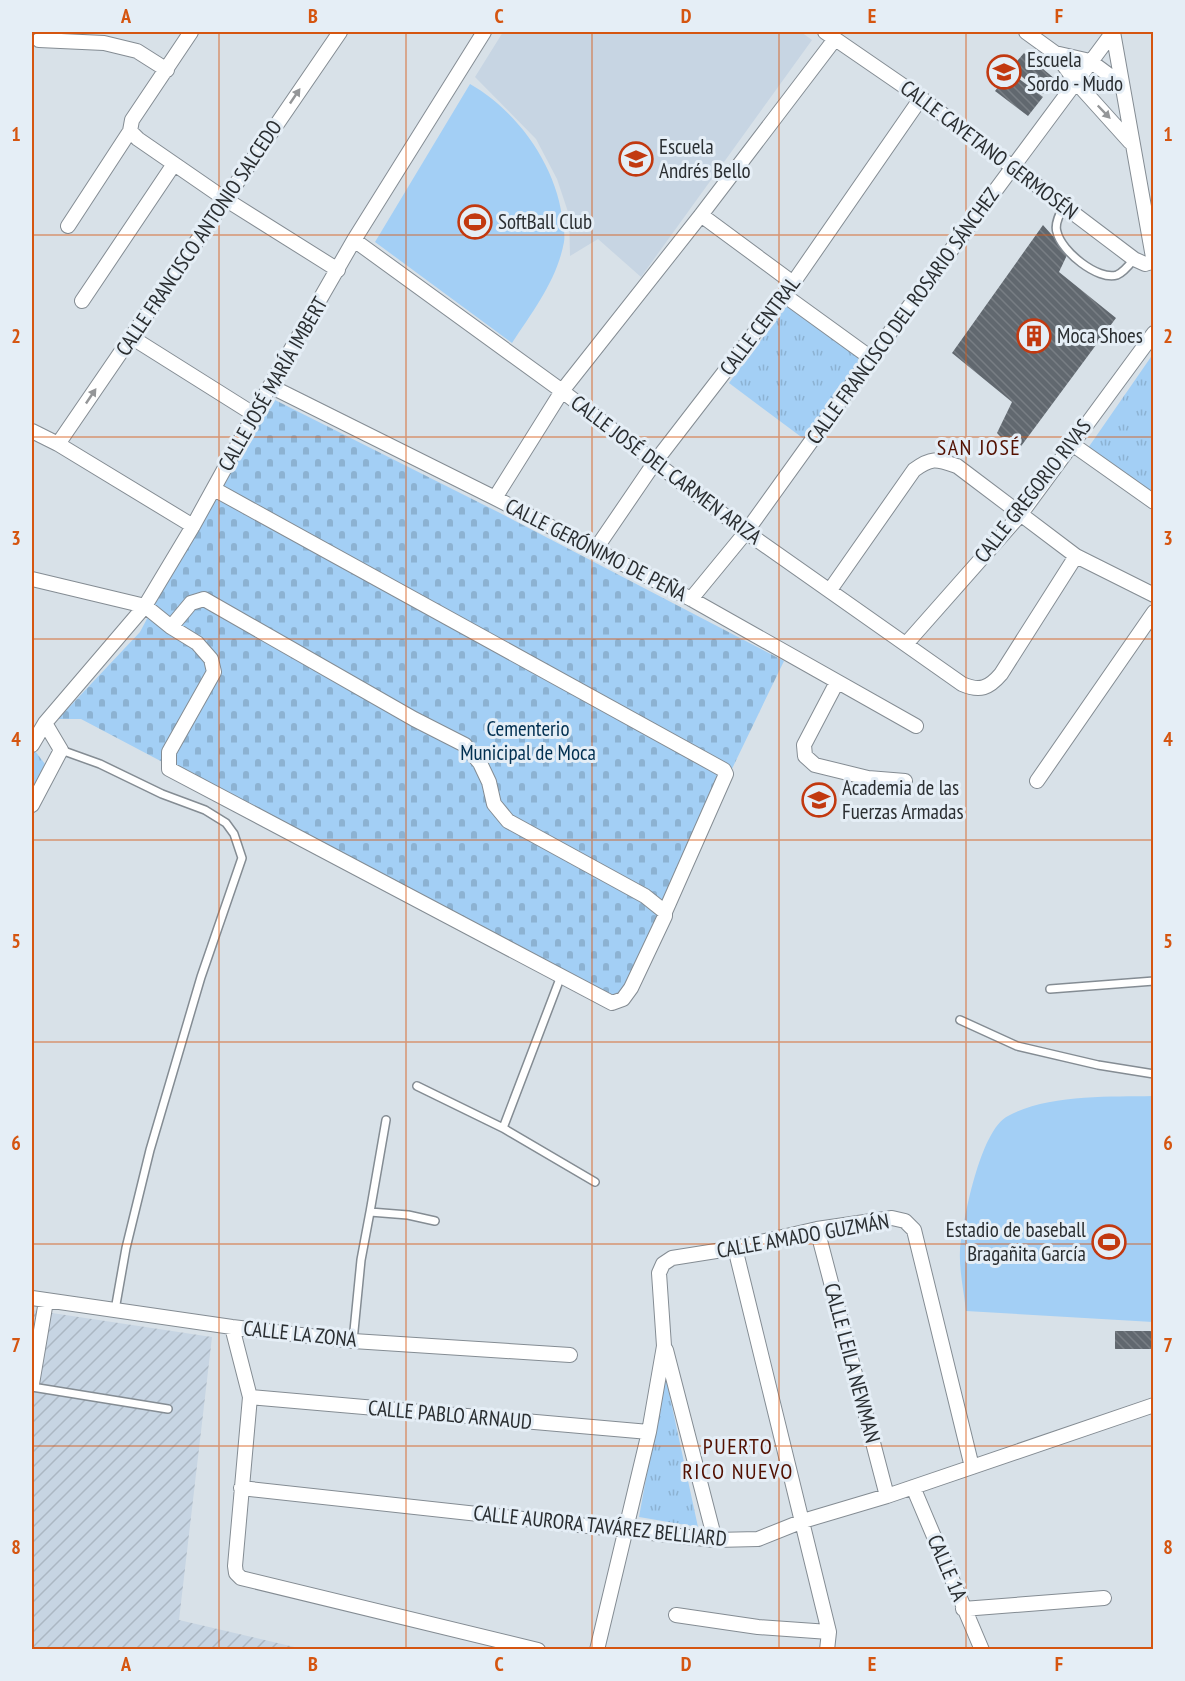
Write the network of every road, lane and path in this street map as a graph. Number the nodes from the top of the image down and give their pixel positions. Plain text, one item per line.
1 (191, 32) edge
2 (340, 32) edge
3 (484, 32) edge
4 (1026, 32) edge
5 (1113, 32) edge
6 (830, 35) edge
7 (39, 40) dead end
8 (1055, 53) junction
9 (1090, 61) junction
10 (166, 70) junction
11 (1076, 82) junction
12 (1122, 84) junction
13 (921, 98) junction
14 (130, 131) junction
15 (1132, 143) junction
16 (174, 164) junction
17 (1012, 167) junction
18 (225, 199) junction
19 (1064, 206) junction
20 (701, 215) junction
21 (68, 225) dead end
22 (354, 240) junction
23 (1134, 259) junction
24 (1153, 261) edge
25 (338, 270) junction
26 (793, 283) junction
27 (784, 295) junction
28 (82, 301) dead end
29 (1154, 333) edge
30 (131, 337) junction
31 (871, 358) junction
32 (270, 387) junction
33 (562, 391) junction
34 (255, 415) junction
35 (32, 431) edge
36 (58, 444) junction
37 (1072, 444) junction
38 (655, 462) junction
39 (214, 489) junction
40 (495, 498) junction
41 (1154, 502) edge
42 (1020, 515) junction
43 (193, 526) junction
44 (746, 532) junction
45 (595, 550) junction
46 (1076, 556) junction
47 (32, 579) edge
48 (830, 590) junction
49 (1154, 595) edge
50 (691, 599) junction
51 (145, 606) junction
52 (1154, 612) edge
53 (171, 627) junction
54 (906, 644) junction
55 (837, 682) junction
56 (45, 723) junction
57 (916, 726) dead end
58 (32, 745) edge
59 (61, 750) junction
60 (905, 781) dead end
61 (1037, 782) dead end
62 (32, 805) edge
63 (664, 912) junction
64 (561, 976) junction
65 (1154, 981) edge
66 (1050, 989) dead end
67 (960, 1020) dead end
68 (1154, 1074) edge
69 (417, 1086) dead end
70 (386, 1120) dead end
71 (503, 1128) junction
72 (595, 1182) dead end
73 (370, 1212) junction
74 (435, 1221) dead end
75 (817, 1229) junction
76 (735, 1248) junction
77 (32, 1298) edge
78 (46, 1301) junction
79 (115, 1310) junction
80 (232, 1327) junction
81 (353, 1341) junction
82 (664, 1346) junction
83 (570, 1354) dead end
84 (32, 1385) edge
85 (250, 1397) junction
86 (1154, 1405) edge
87 (168, 1409) dead end
88 (649, 1432) junction
89 (972, 1467) junction
90 (913, 1487) junction
91 (241, 1488) junction
92 (887, 1496) junction
93 (803, 1521) junction
94 (627, 1530) junction
95 (715, 1540) junction
96 (1104, 1598) dead end
97 (963, 1609) junction
98 (676, 1615) dead end
99 (829, 1632) junction
100 (538, 1650) edge
101 (597, 1650) edge
102 (827, 1650) edge
103 (982, 1650) edge

1 - 10 street
18 -> 2 street, CALLE FRANCISCO ANTONIO SALCEDO
3 - 22 street, CALLE JOSÉ MARÍA IMBERT
4 - 8 street
5 - 9 street, CALLE FRANCISCO DEL ROSARIO SÁNCHEZ
5 - 12 street
6 - 13 street, CALLE CAYETANO GERMOSÉN
6 - 20 street
7 - 10 street
8 - 9 street
8 - 11 street
9 - 11 street, CALLE FRANCISCO DEL ROSARIO SÁNCHEZ
9 - 12 street
10 - 14 street
11 -> 15 street
11 - 17 street, CALLE FRANCISCO DEL ROSARIO SÁNCHEZ
12 - 15 street
13 - 17 street, CALLE CAYETANO GERMOSÉN
13 - 26 street, CALLE CENTRAL
14 - 16 street
14 - 21 street
15 - 24 street
16 - 18 street
16 - 28 street
17 - 19 street, CALLE CAYETANO GERMOSÉN
17 - 31 street, CALLE FRANCISCO DEL ROSARIO SÁNCHEZ
18 - 25 street
18 - 30 street, CALLE FRANCISCO ANTONIO SALCEDO
19 - 23 street, CALLE CAYETANO GERMOSÉN
19 - 23 lane
20 - 26 street
20 - 33 street
22 - 25 street, CALLE JOSÉ MARÍA IMBERT
22 - 33 street, CALLE JOSÉ DEL CARMEN ARIZA
23 - 24 street
25 - 32 street, CALLE JOSÉ MARÍA IMBERT
26 - 27 street, CALLE CENTRAL
27 - 31 street
27 - 38 street, CALLE CENTRAL
29 - 37 street, CALLE GREGORIO RIVAS
30 - 34 street
36 -> 30 street, CALLE FRANCISCO ANTONIO SALCEDO
31 - 44 street, CALLE FRANCISCO DEL ROSARIO SÁNCHEZ
32 - 34 street, CALLE JOSÉ MARÍA IMBERT
32 - 40 street, CALLE GERÓNIMO DE PEÑA
33 - 38 street, CALLE JOSÉ DEL CARMEN ARIZA
33 - 40 street
34 - 39 street, CALLE JOSÉ MARÍA IMBERT
35 - 36 street
36 - 43 street
37 - 41 street
37 - 42 street, CALLE GREGORIO RIVAS
38 - 44 street, CALLE JOSÉ DEL CARMEN ARIZA
38 - 45 street, CALLE CENTRAL
39 - 43 street, CALLE JOSÉ MARÍA IMBERT
39 - 63 street
40 - 45 street, CALLE GERÓNIMO DE PEÑA
42 - 46 street
42 - 48 street
42 - 54 street, CALLE GREGORIO RIVAS
43 - 51 street, CALLE JOSÉ MARÍA IMBERT
44 - 48 street, CALLE JOSÉ DEL CARMEN ARIZA
44 - 50 street, CALLE FRANCISCO DEL ROSARIO SÁNCHEZ
45 - 50 street, CALLE GERÓNIMO DE PEÑA
46 - 49 street
46 - 54 street, CALLE JOSÉ DEL CARMEN ARIZA
47 - 51 street
48 - 54 street, CALLE JOSÉ DEL CARMEN ARIZA
50 - 55 street, CALLE GERÓNIMO DE PEÑA
51 - 53 street
51 - 56 street, CALLE JOSÉ MARÍA IMBERT
52 - 61 street
53 - 63 street
53 - 64 street
55 - 57 street, CALLE GERÓNIMO DE PEÑA
55 - 60 street
56 - 58 street, CALLE JOSÉ MARÍA IMBERT
56 - 59 street
59 - 62 street
59 - 79 lane
63 - 64 street
64 - 71 lane
65 - 66 lane
67 - 68 lane
69 - 71 lane
70 - 73 lane
71 - 72 lane
73 - 74 lane
73 - 81 lane
75 - 76 street, CALLE AMADO GUZMÁN
75 - 89 street, CALLE AMADO GUZMÁN
75 - 92 street, CALLE LEILA NEWMAN
76 - 82 street, CALLE AMADO GUZMÁN
76 - 93 street
77 - 78 street, CALLE LA ZONA
78 - 79 street, CALLE LA ZONA
78 - 84 street
79 - 80 street, CALLE LA ZONA
80 - 81 street, CALLE LA ZONA
80 - 85 street
81 - 83 street, CALLE LA ZONA
82 - 88 street
82 - 95 street
84 - 87 lane
85 - 88 street, CALLE PABLO ARNAUD
85 - 91 street
86 - 89 street, CALLE AURORA TAVÁREZ BELLIARD
88 - 94 street
89 - 90 street, CALLE AURORA TAVÁREZ BELLIARD
90 - 92 street, CALLE AURORA TAVÁREZ BELLIARD
90 - 97 street, CALLE 1A
91 - 94 street, CALLE AURORA TAVÁREZ BELLIARD
91 - 100 street
92 - 93 street, CALLE AURORA TAVÁREZ BELLIARD
93 - 95 street, CALLE AURORA TAVÁREZ BELLIARD
93 - 99 street
94 - 95 street, CALLE AURORA TAVÁREZ BELLIARD
94 - 101 street
96 - 97 street
97 - 103 street, CALLE 1A
98 - 99 street
99 - 102 street

